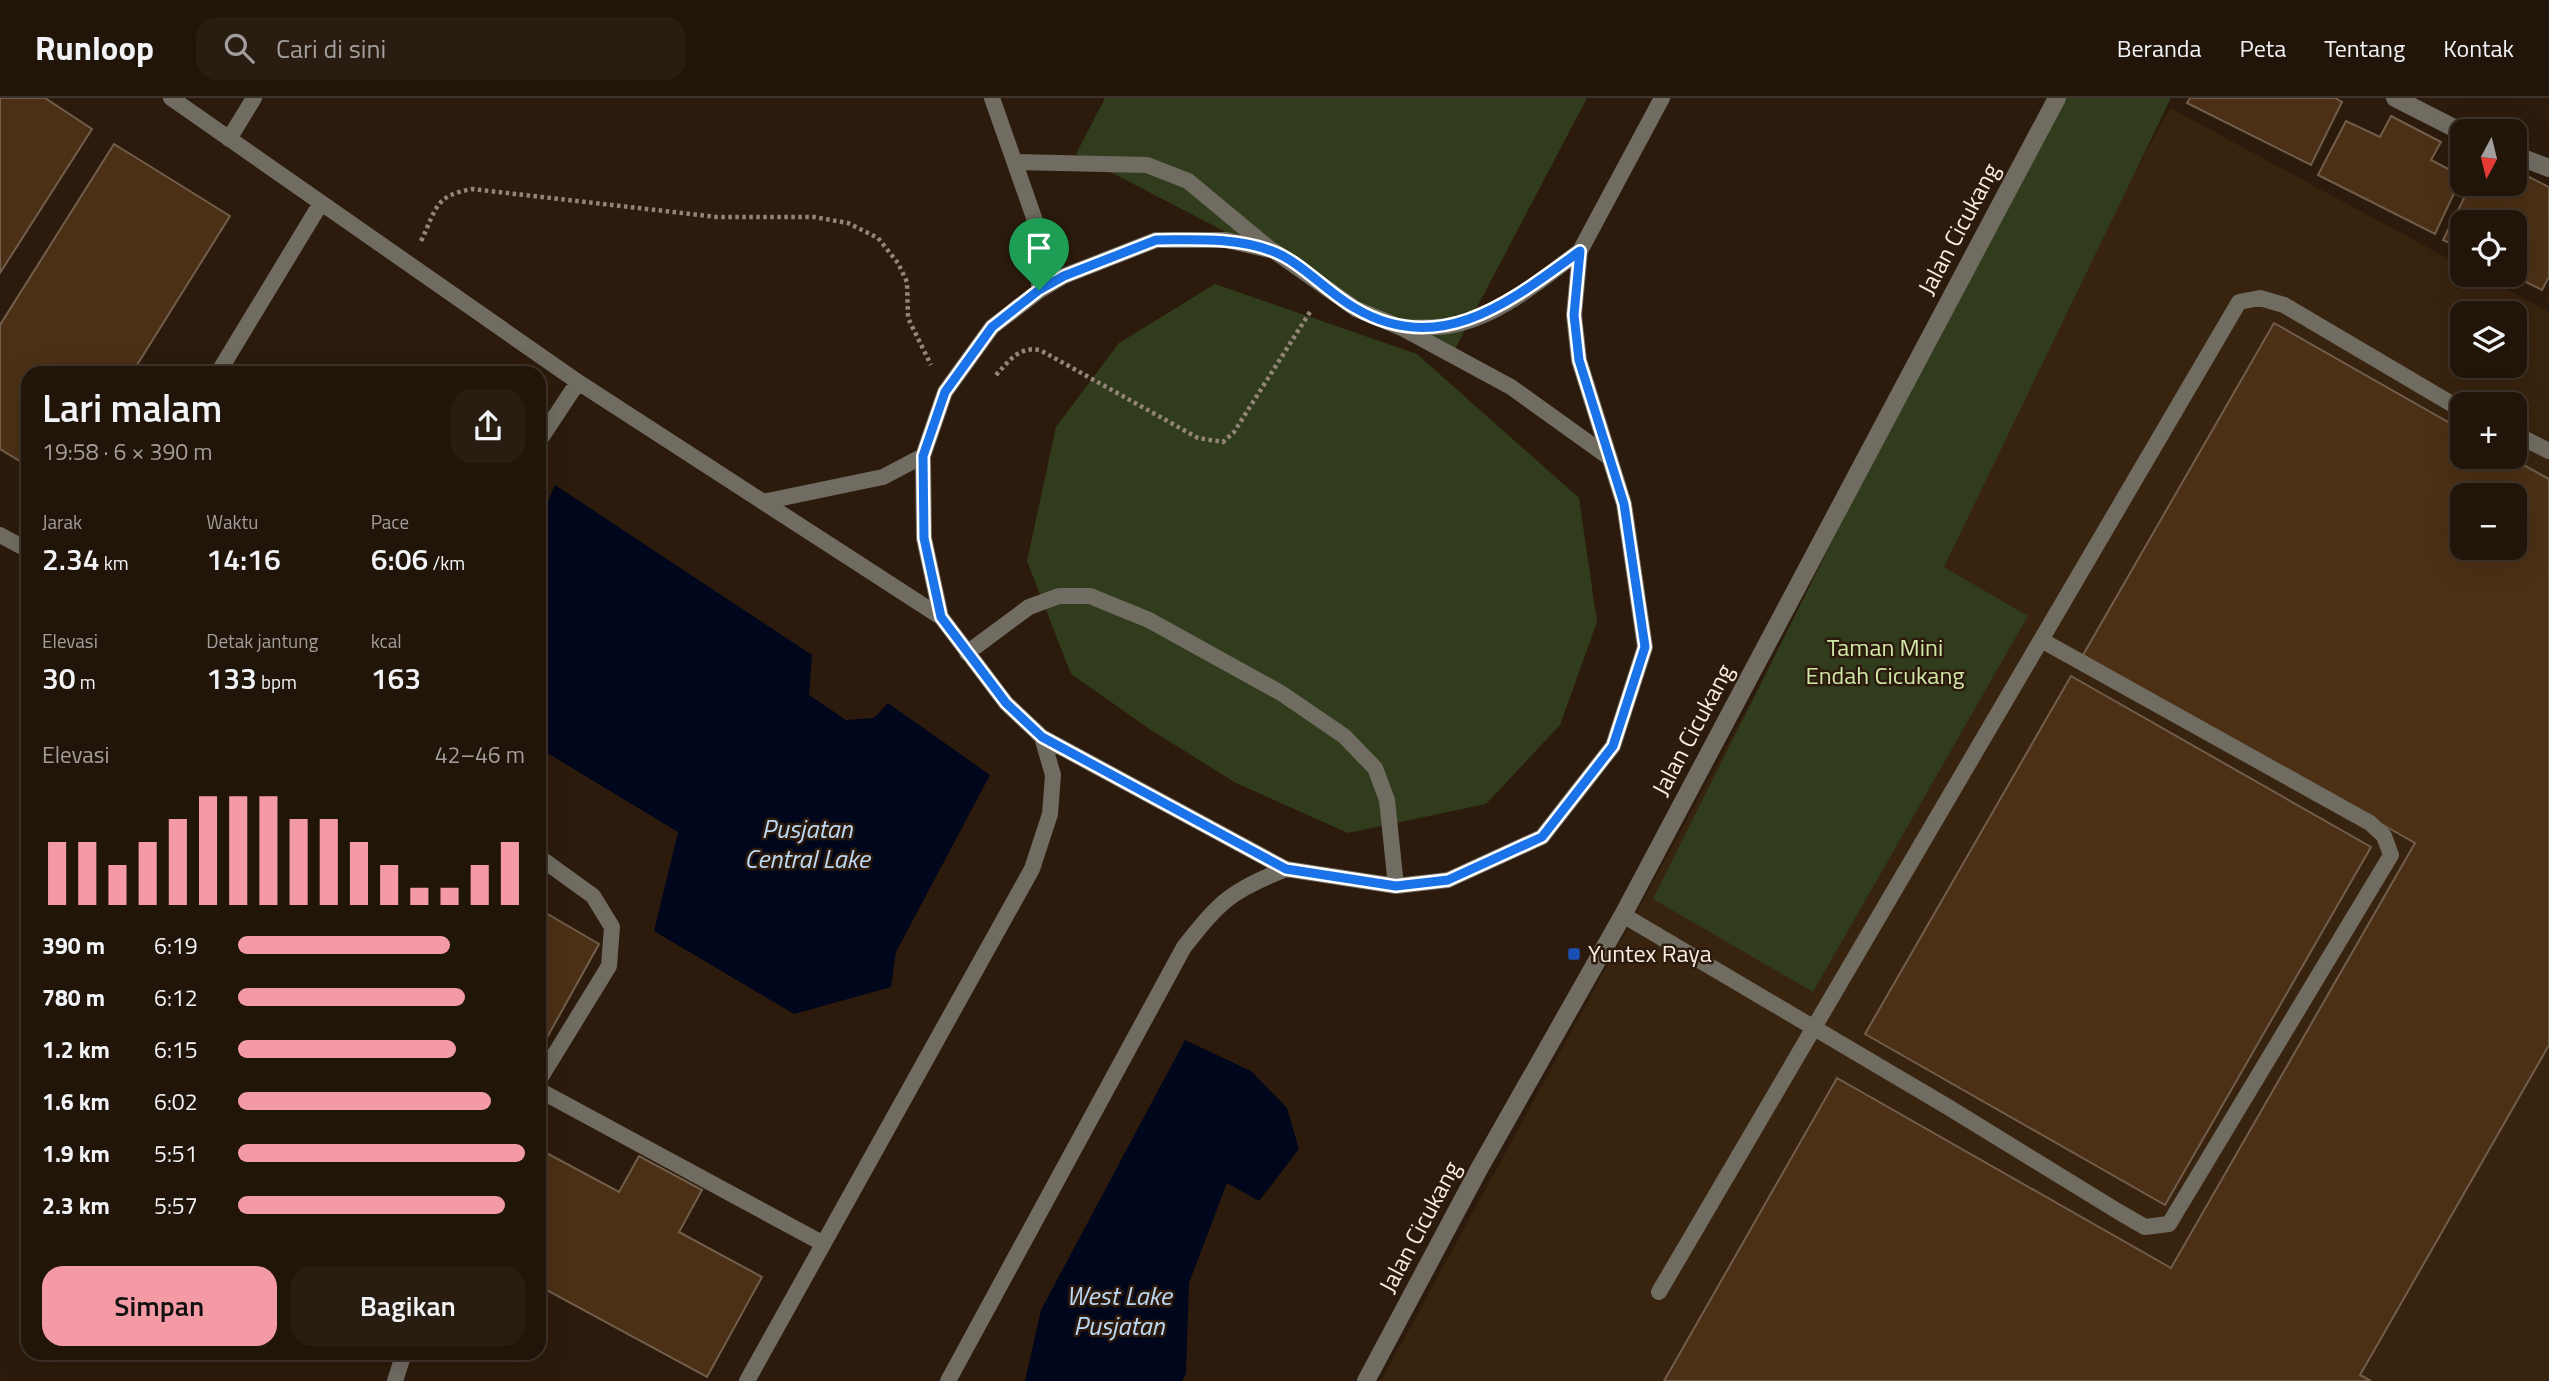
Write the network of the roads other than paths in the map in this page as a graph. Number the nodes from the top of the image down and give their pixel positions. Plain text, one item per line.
1 (172, 98) edge
2 (254, 98) edge
3 (992, 98) edge
4 (1662, 98) edge
5 (2057, 98) edge
6 (2395, 98) edge
7 (2450, 126) edge
8 (229, 139) junction
9 (2527, 160) edge
10 (1016, 162) junction
11 (2549, 168) edge
12 (321, 203) junction
13 (1274, 251) junction
14 (1580, 251) junction
15 (1039, 290) junction
16 (1402, 328) junction
17 (222, 366) edge
18 (578, 382) junction
19 (2450, 403) edge
20 (546, 430) edge
21 (2527, 440) edge
22 (2549, 451) edge
23 (923, 456) junction
24 (1610, 458) junction
25 (763, 502) junction
26 (0, 535) edge
27 (21, 546) edge
28 (941, 617) junction
29 (2043, 640) junction
30 (967, 653) junction
31 (1042, 737) junction
32 (546, 862) edge
33 (1286, 869) junction
34 (1396, 886) junction
35 (1623, 915) junction
36 (1812, 1027) junction
37 (546, 1069) edge
38 (546, 1094) edge
39 (822, 1243) junction
40 (1659, 1292) dead end
41 (402, 1360) edge
42 (395, 1381) edge
43 (747, 1381) edge
44 (948, 1381) edge
45 (1366, 1381) edge

1 - 8 lane
2 - 8 lane
3 - 10 lane
4 - 14 lane
5 - 35 street, Jalan Cicukang
6 - 7 street
8 - 12 lane
9 - 11 street
10 - 13 lane
10 - 15 lane
12 - 17 lane
12 - 18 lane
13 - 15 lane
13 - 16 lane
14 - 16 lane
14 - 24 lane
15 - 23 lane
16 - 24 lane
18 - 20 lane
18 - 25 lane
19 - 29 lane
21 - 22 lane
23 - 25 lane
23 - 28 lane
24 - 34 lane
25 - 28 lane
26 - 27 lane
28 - 30 lane
29 - 36 lane
29 - 36 lane
30 - 31 lane
30 - 34 lane
31 - 33 lane
31 - 39 lane
32 - 37 lane
33 - 34 lane
33 - 44 lane
35 - 36 lane
35 - 45 street, Jalan Cicukang
36 - 40 lane
38 - 39 lane
39 - 43 lane
41 - 42 lane

